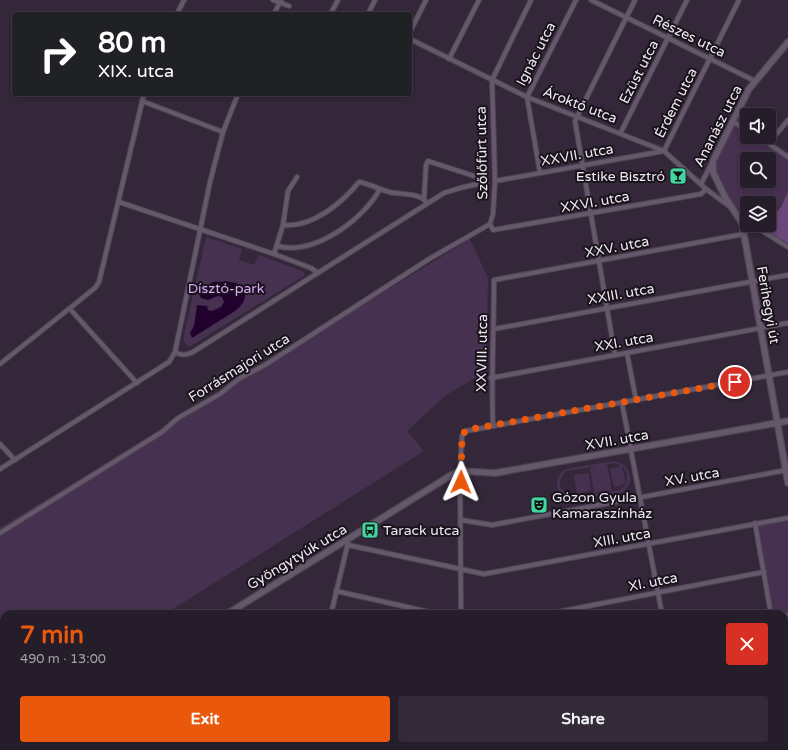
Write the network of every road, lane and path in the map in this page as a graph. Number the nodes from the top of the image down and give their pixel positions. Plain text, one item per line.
1 (184, 0) edge
2 (273, 0) edge
3 (338, 0) edge
4 (375, 0) edge
5 (426, 0) edge
6 (479, 0) edge
7 (531, 0) edge
8 (576, 0) edge
9 (591, 0) edge
10 (635, 0) edge
11 (687, 0) edge
12 (739, 0) edge
13 (280, 1) edge
14 (289, 6) dead end
15 (178, 12) edge
16 (275, 12) edge
17 (334, 12) edge
18 (369, 12) edge
19 (626, 17) junction
20 (412, 28) edge
21 (668, 38) junction
22 (412, 40) edge
23 (788, 42) edge
24 (710, 58) junction
25 (449, 59) junction
26 (492, 80) junction
27 (755, 81) junction
28 (143, 96) edge
29 (237, 96) edge
30 (527, 97) junction
31 (142, 101) junction
32 (577, 115) junction
33 (788, 120) edge
34 (732, 121) junction
35 (740, 126) edge
36 (223, 132) junction
37 (621, 132) junction
38 (776, 135) edge
39 (770, 144) edge
40 (664, 151) junction
41 (788, 157) edge
42 (712, 161) junction
43 (582, 166) junction
44 (540, 173) junction
45 (297, 177) dead end
46 (495, 181) junction
47 (701, 184) junction
48 (380, 189) junction
49 (706, 190) junction
50 (424, 199) junction
51 (119, 202) junction
52 (428, 203) junction
53 (731, 208) junction
54 (590, 214) junction
55 (740, 218) edge
56 (490, 224) junction
57 (283, 226) junction
58 (199, 230) junction
59 (765, 232) edge
60 (744, 234) joint
61 (277, 246) junction
62 (788, 247) edge
63 (274, 254) junction
64 (598, 262) junction
65 (318, 273) junction
66 (788, 275) edge
67 (494, 280) joint
68 (752, 281) junction
69 (606, 308) junction
70 (70, 309) junction
71 (788, 323) edge
72 (760, 328) junction
73 (494, 329) junction
74 (176, 352) junction
75 (627, 353) junction
76 (615, 355) junction
77 (0, 364) edge
78 (788, 372) edge
79 (768, 375) junction
80 (491, 378) junction
81 (137, 383) junction
82 (636, 400) junction
83 (622, 403) junction
84 (788, 421) edge
85 (777, 422) junction
86 (493, 426) junction
87 (0, 444) edge
88 (631, 450) junction
89 (14, 460) junction
90 (0, 469) edge
91 (787, 470) edge
92 (460, 471) junction
93 (788, 482) edge
94 (640, 497) junction
95 (788, 518) edge
96 (461, 520) junction
97 (755, 523) junction
98 (0, 533) edge
99 (348, 543) junction
100 (648, 544) junction
101 (460, 570) junction
102 (764, 572) junction
103 (336, 591) junction
104 (658, 592) junction
105 (236, 610) edge
106 (332, 610) edge
107 (420, 610) edge
108 (461, 610) edge
109 (567, 610) edge
110 (661, 610) edge
111 (770, 610) edge

1 - 15 street
2 - 13 street
3 - 17 street
4 - 18 street
5 - 20 street
6 - 25 street
7 - 26 street
8 - 30 street, Ignác utca
9 - 19 street, Részes utca
10 - 19 street
11 - 21 street, Ezüst utca
12 - 24 street, Érdem utca
13 - 14 street
13 - 16 street
19 - 21 street, Részes utca
19 - 32 street
21 - 24 street, Részes utca
21 - 37 street, Ezüst utca
22 - 25 street, Ároktő utca
23 - 27 street, Ananász utca
24 - 27 street, Részes utca
24 - 40 street, Érdem utca
25 - 26 street, Ároktő utca
26 - 30 street, Ároktő utca
26 - 46 street, Szőlőfürt utca
27 - 34 street, Ananász utca
28 - 31 street
29 - 36 street
30 - 32 street, Ároktő utca
30 - 44 street
31 - 36 street
31 - 51 street
32 - 37 street, Ároktő utca
32 - 43 street
33 - 38 street
34 - 35 street
34 - 42 street, Ananász utca
36 - 58 street
37 - 40 street, Ároktő utca
39 - 41 street
40 - 43 street, XXVII. utca
40 - 47 street, Ároktő utca
42 - 47 street, Ananász utca
42 - 53 street, Ferihegyi út
43 - 44 street, XXVII. utca
43 - 54 street
44 - 46 street, XXVII. utca
45 - 57 street
46 - 56 street, Szőlőfürt utca
47 - 49 street, Ároktő utca
48 - 50 street
48 - 57 street
48 - 61 street
49 - 53 street, Ároktő utca
49 - 54 street, XXVI. utca
50 - 52 street
50 - 52 street
51 - 58 street
51 - 70 street
52 - 65 street
53 - 55 street, Ferihegyi út
54 - 56 street, XXVI. utca
54 - 64 street
56 - 98 street, Forrásmajori utca
57 - 61 street
58 - 63 street
58 - 74 street
59 - 62 street
60 - 64 street, XXV. utca
60 - 68 street, Ferihegyi út
61 - 63 street
63 - 65 street
64 - 67 street, XXV. utca
64 - 69 street
65 - 74 street
66 - 68 street, XXIII. utca
67 - 73 street, XXVIII. utca
68 - 69 street, XXIII. utca
68 - 72 street, Ferihegyi út
69 - 73 street, XXIII. utca
69 - 76 street
70 - 77 street
70 - 81 street
71 - 72 street, XXI. utca
72 - 75 street, XXI. utca
72 - 79 street, Ferihegyi út
73 - 80 street, XXVIII. utca
74 - 81 street
75 - 76 street, XXI. utca
75 - 82 street
76 - 80 street, XXI. utca
78 - 79 street
79 - 82 street
79 - 85 street, Ferihegyi út
80 - 86 street, XXVIII. utca
81 - 89 street
82 - 83 street
83 - 86 street
83 - 88 street
84 - 85 street, XVII. utca
85 - 88 street, XVII. utca
85 - 91 street, Ferihegyi út
86 - 92 street
87 - 89 street
88 - 92 street, XVII. utca
88 - 94 street
89 - 90 street
91 - 93 street, Ferihegyi út
91 - 94 street, XV. utca
92 - 96 street
92 - 99 street, Gyöngytyúk utca
94 - 96 street, XV. utca
94 - 100 street
95 - 97 street, XIII. utca
96 - 101 street
97 - 100 street, XIII. utca
97 - 102 street
99 - 101 street
99 - 103 street
99 - 105 street, Gyöngytyúk utca
100 - 101 street, XIII. utca
100 - 104 street
101 - 108 street
102 - 104 street, XI. utca
102 - 111 street
103 - 106 street
103 - 107 street
104 - 109 street, XI. utca
104 - 110 street

